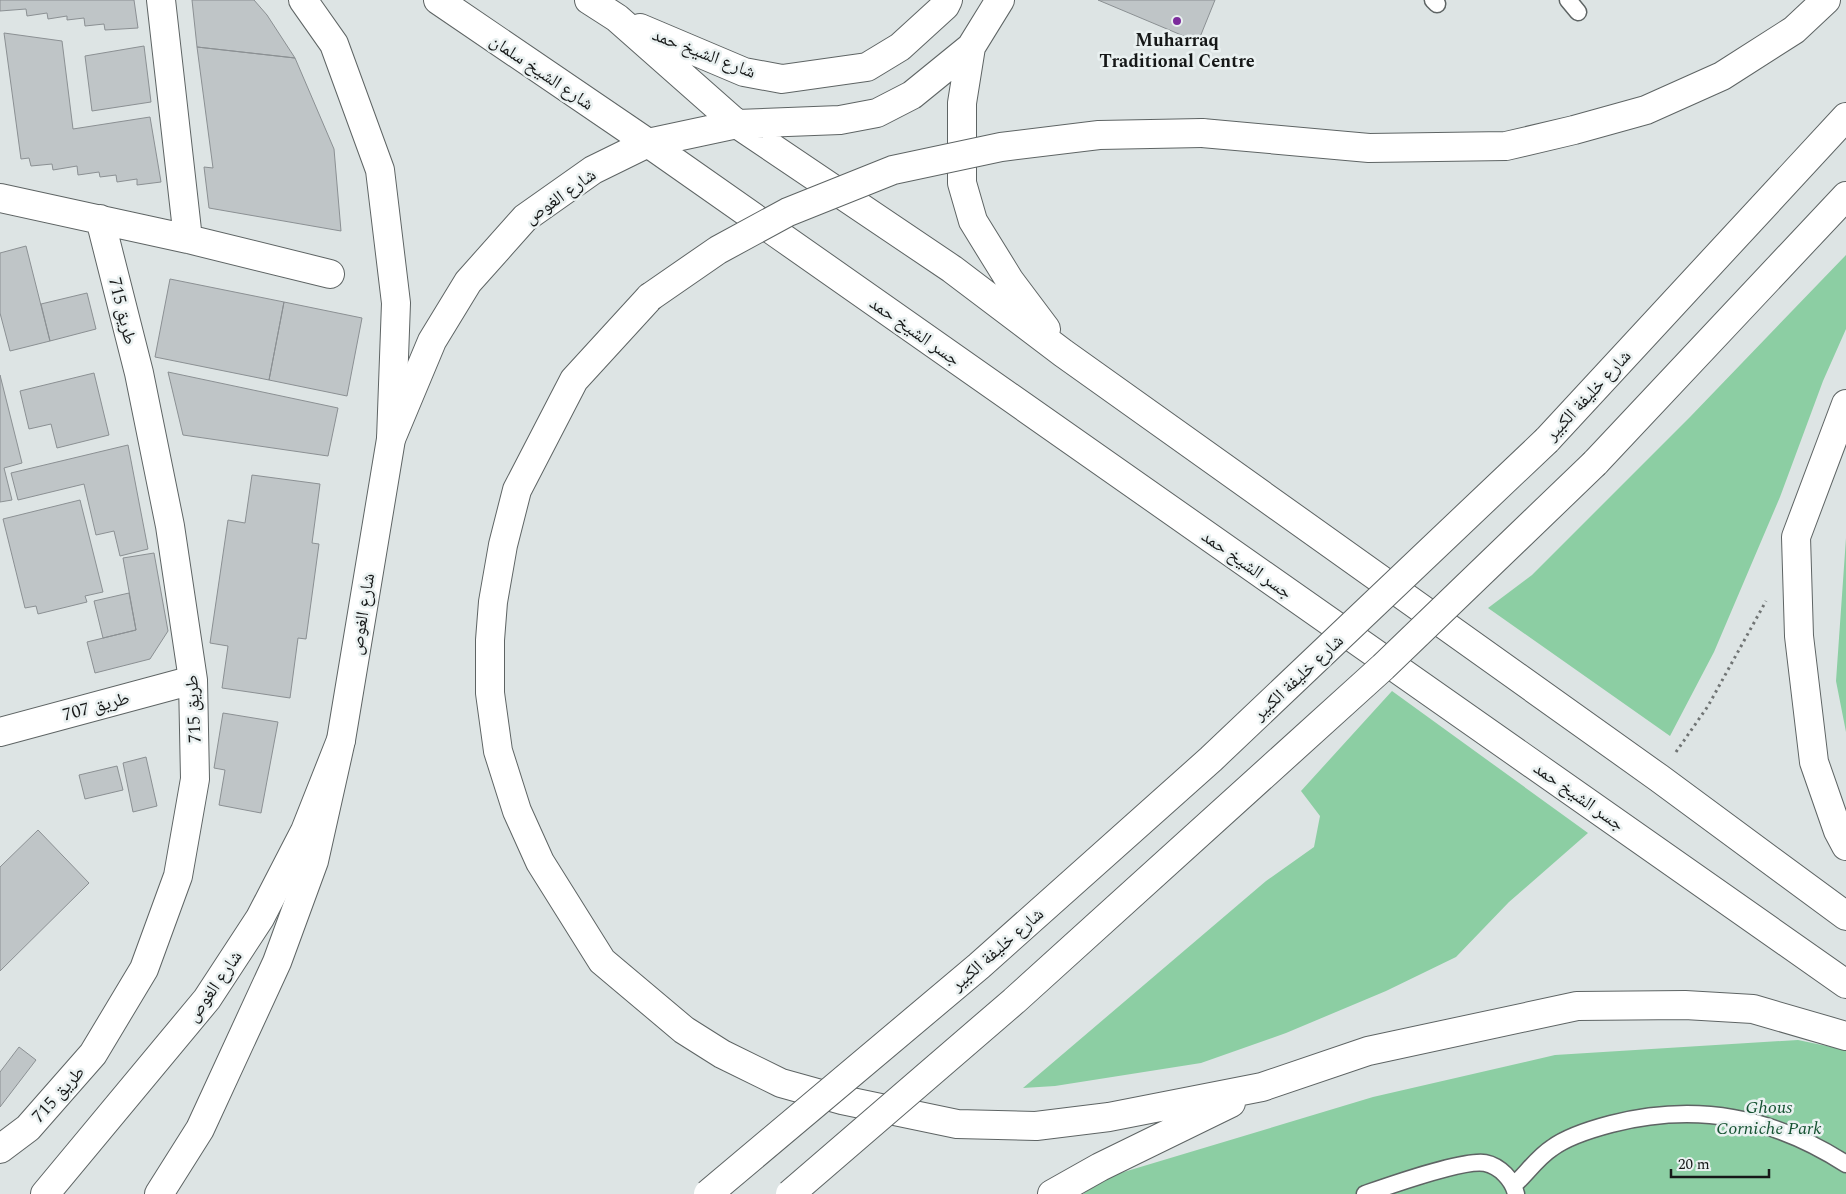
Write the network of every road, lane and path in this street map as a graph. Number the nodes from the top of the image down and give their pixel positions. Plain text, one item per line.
1 (161, 0) edge
2 (303, 0) edge
3 (438, 0) edge
4 (588, 0) edge
5 (948, 0) edge
6 (1000, 0) edge
7 (1826, 0) edge
8 (617, 18) junction
9 (971, 47) junction
10 (1846, 117) edge
11 (737, 124) junction
12 (648, 143) junction
13 (1846, 196) edge
14 (0, 198) edge
15 (100, 219) junction
16 (188, 239) junction
17 (330, 274) dead end
18 (1063, 353) junction
19 (1846, 404) edge
20 (391, 439) junction
21 (1767, 598) dead end
22 (193, 680) junction
23 (0, 732) edge
24 (341, 740) junction
25 (1659, 778) junction
26 (1846, 846) edge
27 (1846, 916) edge
28 (1846, 984) edge
29 (1846, 1036) edge
30 (1262, 1087) junction
31 (0, 1149) edge
32 (1846, 1164) edge
33 (1515, 1190) edge
34 (45, 1194) edge
35 (159, 1194) edge
36 (708, 1194) edge
37 (790, 1194) edge
38 (1052, 1194) edge
39 (1366, 1194) edge

1 - 16 main road
2 - 20 main road
3 - 12 main road, شارع الشيخ سلمان
4 - 8 main road
5 - 8 main road, شارع الشيخ حمد
6 - 9 main road
7 - 30 main road, bridge
8 - 11 main road
9 - 11 main road
9 - 18 main road
10 - 36 main road, شارع خليفة الكبير, bridge
11 - 12 main road, شارع الغوص
11 - 18 main road
12 - 20 main road, شارع الغوص
12 - 28 main road, جسر الشيخ حمد
13 - 37 main road, bridge
14 - 15 main road
15 - 16 main road
15 - 22 main road, طريق 715
16 - 17 main road
18 - 25 main road
19 - 26 main road
20 - 24 main road, شارع الغوص
21 - 25 path
22 - 23 main road, طريق 707
22 - 31 main road, طريق 715
24 - 34 main road, شارع الغوص
24 - 35 main road
25 - 27 main road
29 - 30 main road
30 - 38 main road
32 - 33 lane
33 - 39 lane

